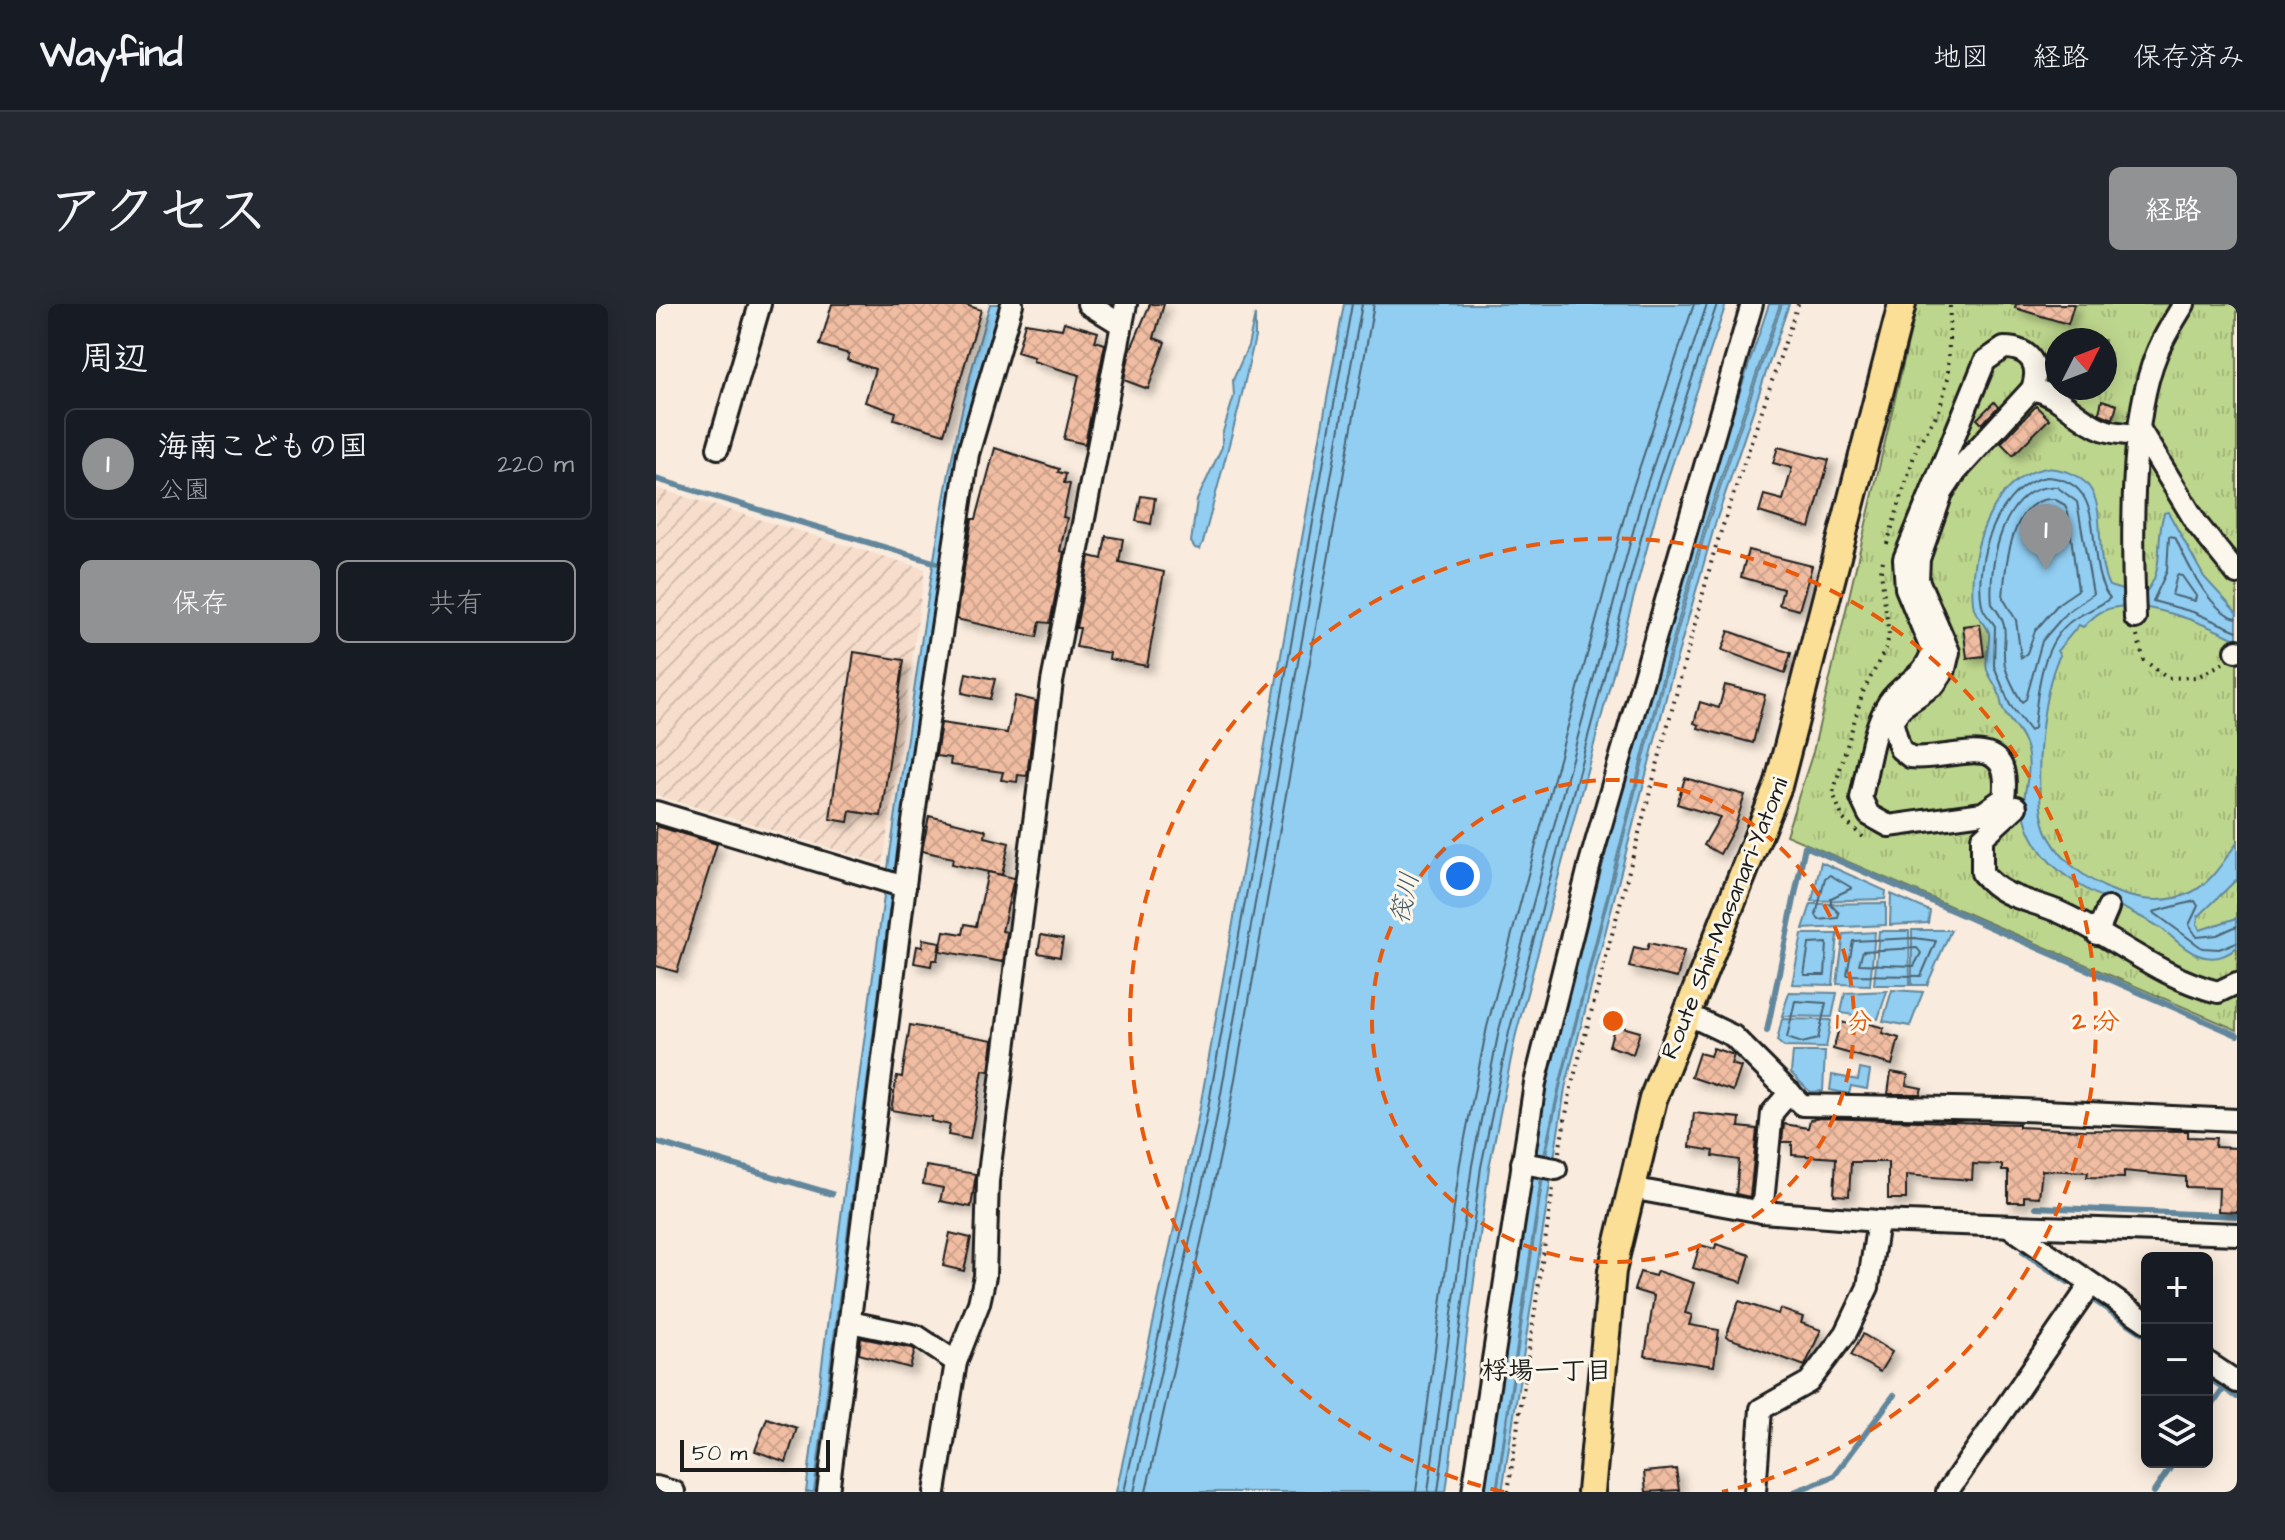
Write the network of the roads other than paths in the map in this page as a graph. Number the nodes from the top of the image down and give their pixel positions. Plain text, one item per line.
1 (760, 304) edge
2 (1011, 304) edge
3 (1088, 304) edge
4 (1126, 304) edge
5 (1752, 304) edge
6 (1902, 304) edge
7 (2184, 304) edge
8 (1122, 325) junction
9 (2032, 389) junction
10 (2140, 433) junction
11 (718, 448) dead end
12 (2237, 574) edge
13 (2135, 618) road end
14 (2016, 807) dead end
15 (656, 812) edge
16 (895, 884) junction
17 (2108, 908) dead end
18 (2097, 934) junction
19 (2237, 983) edge
20 (1685, 1013) junction
21 (1790, 1092) junction
22 (2235, 1116) edge
23 (1525, 1163) junction
24 (1554, 1169) road end
25 (1630, 1188) junction
26 (1762, 1212) junction
27 (1878, 1221) junction
28 (2010, 1227) junction
29 (2237, 1234) edge
30 (2091, 1284) junction
31 (2141, 1318) edge
32 (850, 1322) junction
33 (956, 1362) junction
34 (2213, 1366) edge
35 (2237, 1382) edge
36 (656, 1487) edge
37 (674, 1492) edge
38 (828, 1492) edge
39 (935, 1492) edge
40 (1473, 1492) edge
41 (1591, 1492) edge
42 (1755, 1492) edge
43 (1947, 1492) edge

1 - 11 street
2 - 16 street
3 - 8 street
4 - 8 street
5 - 23 street
6 - 20 main road, Route Shin-Masanari-Yatomi
7 - 10 street
8 - 33 street
9 - 9 street
9 - 10 street
10 - 12 street
10 - 13 street
14 - 18 street
15 - 16 street
16 - 32 street
17 - 18 street
18 - 19 street
20 - 21 street
20 - 25 main road, Route Shin-Masanari-Yatomi
21 - 22 street
21 - 26 street
23 - 24 street
23 - 40 street
25 - 26 street
25 - 41 main road, Route Shin-Masanari-Yatomi
26 - 27 street
27 - 28 street
27 - 42 street
28 - 29 street
28 - 30 street
30 - 31 street
30 - 43 street
32 - 33 street
32 - 38 street
33 - 39 street
34 - 35 street
36 - 37 street

